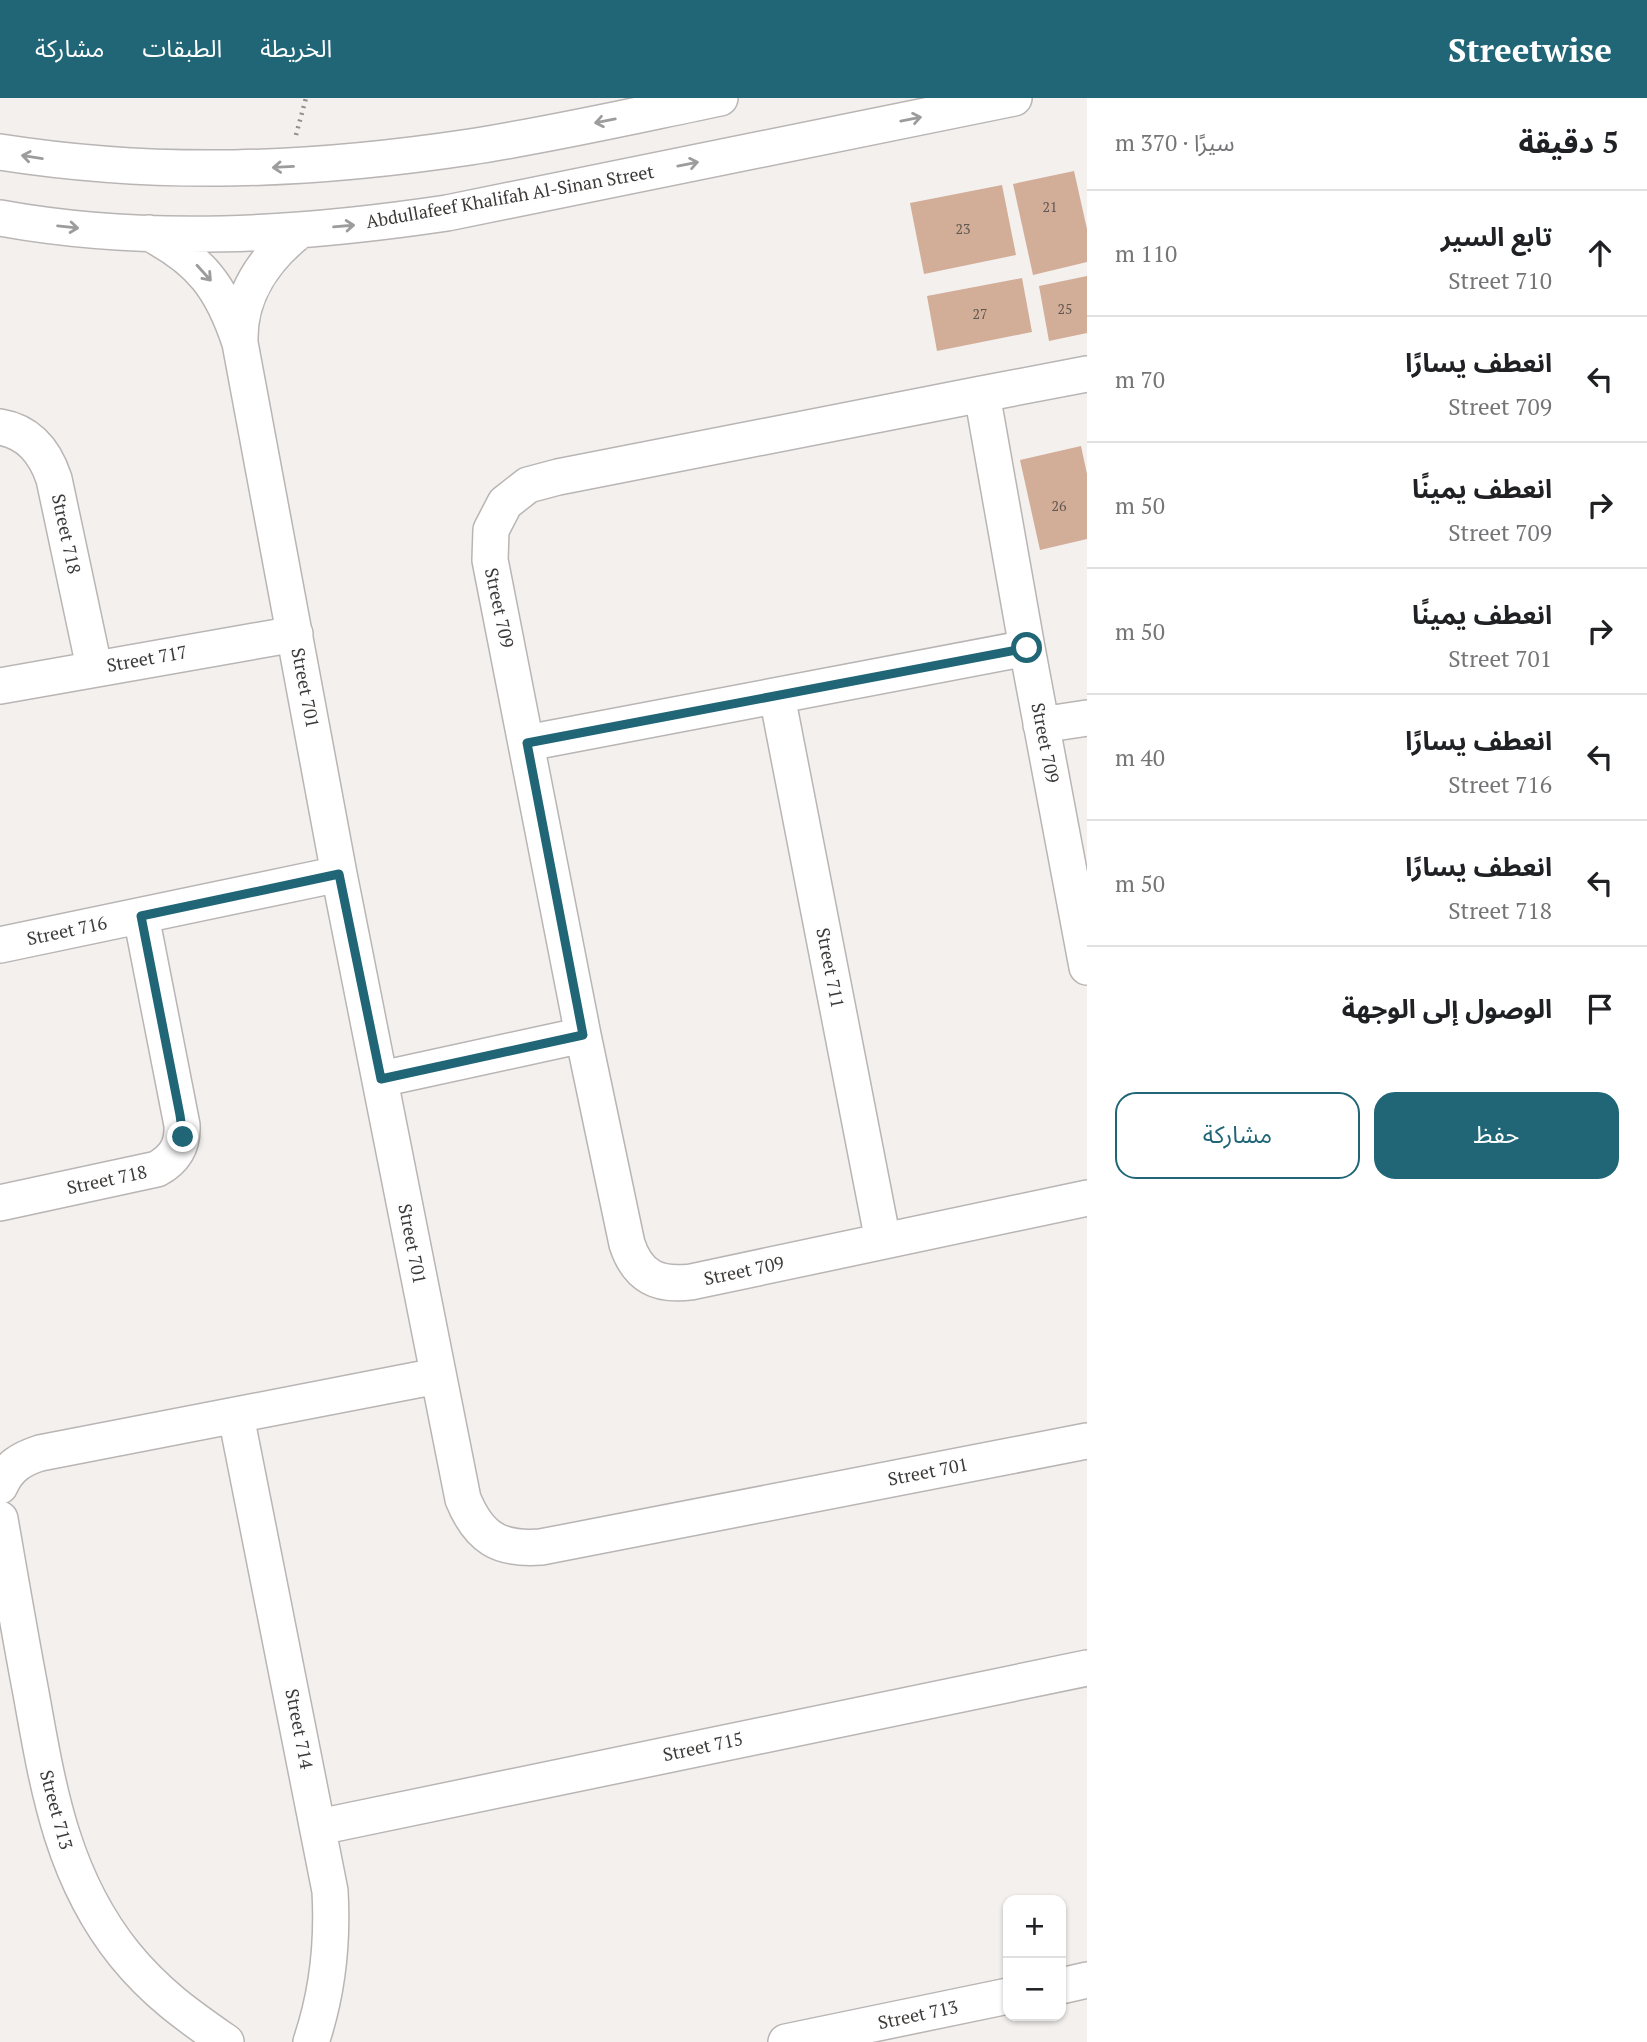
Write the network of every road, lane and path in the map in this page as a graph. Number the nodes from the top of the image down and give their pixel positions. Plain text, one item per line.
1 (720, 98) edge
2 (1014, 98) edge
3 (0, 152) edge
4 (0, 218) edge
5 (299, 231) junction
6 (149, 233) junction
7 (240, 343) junction
8 (1087, 374) edge
9 (982, 394) junction
10 (0, 427) edge
11 (295, 634) junction
12 (1027, 648) junction
13 (94, 667) junction
14 (0, 686) edge
15 (778, 696) junction
16 (1087, 718) edge
17 (1041, 725) junction
18 (527, 743) junction
19 (339, 874) junction
20 (141, 916) junction
21 (0, 945) edge
22 (1087, 967) edge
23 (583, 1035) junction
24 (381, 1079) junction
25 (1087, 1198) edge
26 (0, 1203) edge
27 (883, 1241) junction
28 (437, 1376) junction
29 (236, 1416) junction
30 (1087, 1441) edge
31 (0, 1486) edge
32 (0, 1519) edge
33 (1087, 1668) edge
34 (319, 1827) junction
35 (1087, 1980) edge
36 (1066, 1985) edge
37 (1003, 1997) edge
38 (226, 2042) edge
39 (311, 2042) edge
40 (786, 2042) edge

1 -> 3 street
5 -> 2 street, Abdullafeef Khalifah Al-Sinan Street
4 -> 6 street, Abdullafeef Khalifah Al-Sinan Street
5 - 6 street, Abdullafeef Khalifah Al-Sinan Street
5 - 7 street, Street 701
6 -> 7 street, Street 701
7 - 11 street, Street 701
8 - 9 street, Street 709
9 - 12 street, Street 709
9 - 18 street, Street 709
10 - 13 street, Street 718
11 - 13 street, Street 717
11 - 19 street, Street 701
12 - 15 street
12 - 17 street, Street 709
13 - 14 street, Street 717
15 - 18 street
15 - 27 street, Street 711
16 - 17 street
17 - 22 street, Street 709
18 - 23 street, Street 709
19 - 20 street, Street 716
19 - 24 street, Street 701
20 - 21 street, Street 716
20 - 26 street, Street 718
23 - 24 street
23 - 27 street, Street 709
24 - 28 street, Street 701
25 - 27 street, Street 709
28 - 29 street
28 - 30 street, Street 701
29 - 31 street
29 - 34 street, Street 714
32 - 38 street, Street 713
33 - 34 street, Street 715
34 - 39 street, Street 714
35 - 36 street
37 - 40 street, Street 713

